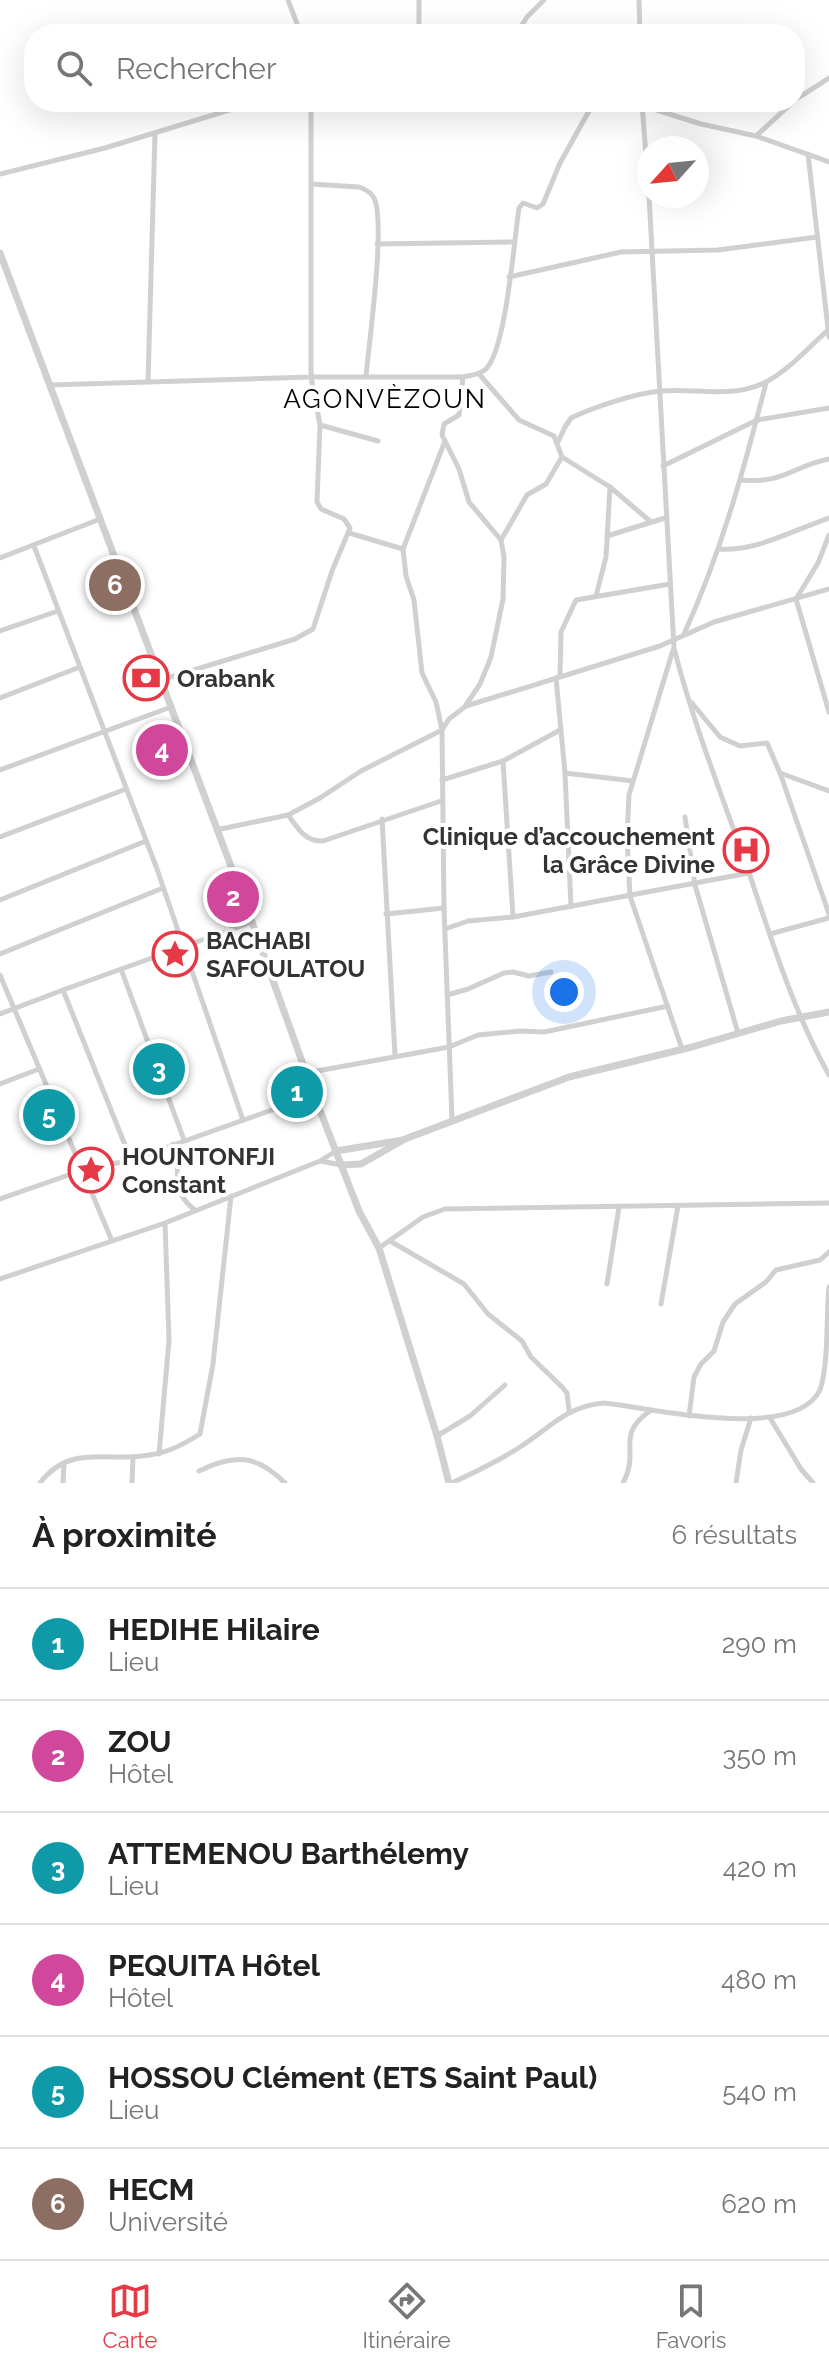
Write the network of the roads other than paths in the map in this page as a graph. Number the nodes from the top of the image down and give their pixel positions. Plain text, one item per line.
1 (288, 0) edge
2 (419, 0) edge
3 (544, 0) edge
4 (639, 0) edge
5 (297, 24) edge
6 (419, 24) edge
7 (522, 24) edge
8 (640, 24) edge
9 (829, 78) edge
10 (805, 94) edge
11 (223, 112) edge
12 (311, 112) edge
13 (588, 112) edge
14 (643, 112) edge
15 (666, 112) edge
16 (782, 112) edge
17 (155, 133) junction
18 (644, 136) edge
19 (756, 136) junction
20 (808, 154) junction
21 (829, 162) edge
22 (0, 174) edge
23 (311, 184) junction
24 (650, 208) edge
25 (817, 237) junction
26 (514, 242) junction
27 (377, 244) junction
28 (654, 251) junction
29 (0, 253) edge
30 (509, 277) junction
31 (828, 330) edge
32 (829, 337) edge
33 (479, 374) junction
34 (366, 376) junction
35 (311, 377) junction
36 (463, 377) junction
37 (148, 382) junction
38 (767, 382) junction
39 (50, 385) junction
40 (660, 391) junction
41 (829, 408) edge
42 (757, 420) junction
43 (320, 425) junction
44 (378, 441) dead end
45 (445, 441) junction
46 (558, 442) junction
47 (562, 457) junction
48 (829, 459) edge
49 (663, 466) junction
50 (741, 480) junction
51 (610, 487) junction
52 (665, 518) junction
53 (829, 518) edge
54 (101, 519) junction
55 (651, 522) junction
56 (349, 533) junction
57 (829, 535) edge
58 (607, 536) junction
59 (501, 540) junction
60 (34, 546) junction
61 (403, 549) junction
62 (718, 549) junction
63 (0, 558) edge
64 (670, 584) junction
65 (829, 589) edge
66 (596, 596) junction
67 (796, 599) junction
68 (58, 611) junction
69 (0, 631) edge
70 (684, 634) junction
71 (673, 644) junction
72 (80, 667) junction
73 (558, 677) junction
74 (161, 680) junction
75 (0, 698) edge
76 (689, 700) junction
77 (466, 706) junction
78 (171, 707) junction
79 (829, 712) edge
80 (442, 730) junction
81 (560, 730) junction
82 (106, 731) junction
83 (503, 761) junction
84 (0, 770) edge
85 (565, 773) junction
86 (780, 773) junction
87 (442, 780) junction
88 (633, 781) junction
89 (127, 788) junction
90 (829, 791) edge
91 (441, 801) junction
92 (288, 815) junction
93 (685, 817) dead end
94 (382, 819) junction
95 (216, 830) junction
96 (0, 837) edge
97 (146, 841) junction
98 (749, 873) junction
99 (695, 885) junction
100 (163, 888) junction
101 (630, 896) junction
102 (0, 900) edge
103 (571, 907) junction
104 (444, 908) junction
105 (386, 914) junction
106 (829, 916) edge
107 (513, 917) junction
108 (252, 922) junction
109 (445, 929) junction
110 (770, 934) junction
111 (184, 946) junction
112 (0, 954) edge
113 (121, 969) junction
114 (551, 972) dead end
115 (0, 975) edge
116 (63, 990) junction
117 (447, 995) junction
118 (668, 1006) junction
119 (14, 1008) junction
120 (829, 1012) edge
121 (0, 1014) edge
122 (800, 1017) junction
123 (738, 1033) junction
124 (449, 1047) junction
125 (682, 1049) junction
126 (395, 1055) junction
127 (39, 1069) junction
128 (306, 1073) junction
129 (829, 1075) edge
130 (0, 1084) edge
131 (314, 1095) junction
132 (243, 1120) junction
133 (452, 1120) junction
134 (405, 1139) junction
135 (184, 1140) junction
136 (173, 1144) junction
137 (336, 1151) junction
138 (131, 1160) junction
139 (320, 1161) junction
140 (341, 1165) junction
141 (83, 1170) junction
142 (231, 1196) junction
143 (0, 1199) edge
144 (829, 1203) edge
145 (678, 1206) junction
146 (619, 1207) junction
147 (195, 1210) junction
148 (165, 1223) junction
149 (112, 1241) junction
150 (390, 1241) junction
151 (379, 1248) junction
152 (829, 1252) edge
153 (0, 1279) edge
154 (607, 1284) dead end
155 (829, 1287) edge
156 (661, 1304) dead end
157 (505, 1385) dead end
158 (651, 1410) junction
159 (569, 1411) junction
160 (689, 1416) junction
161 (751, 1418) junction
162 (770, 1418) junction
163 (437, 1436) junction
164 (159, 1454) junction
165 (133, 1457) junction
166 (64, 1462) junction
167 (199, 1471) dead end
168 (40, 1483) edge
169 (63, 1483) edge
170 (132, 1483) edge
171 (285, 1483) edge
172 (451, 1483) edge
173 (623, 1483) edge
174 (736, 1483) edge
175 (813, 1483) edge

1 - 5 street
2 - 6 street
3 - 7 street
4 - 8 street
9 - 10 street
11 - 17 street
12 - 23 street
13 - 26 street
14 - 18 street
15 - 19 street
16 - 19 street
17 - 22 street
17 - 37 street
19 - 20 street
20 - 21 street
20 - 25 street
23 - 27 street
23 - 35 street
24 - 28 street
25 - 28 street
25 - 31 street
26 - 27 street
26 - 30 street
27 - 34 street
28 - 30 street
28 - 40 street
29 - 39 street
30 - 33 street
31 - 32 street
31 - 38 street
33 - 36 street
33 - 46 street
34 - 35 street
34 - 36 street
35 - 37 street
35 - 43 street
36 - 45 street
37 - 39 street
38 - 40 street
38 - 42 street
39 - 54 street
40 - 46 street
40 - 49 street
41 - 42 street
42 - 49 street
42 - 50 street
43 - 44 street
43 - 56 street
45 - 59 street
45 - 61 street
46 - 47 street
47 - 51 street
47 - 59 street
48 - 50 street
49 - 52 street
50 - 62 street
51 - 55 street
51 - 58 street
52 - 55 street
52 - 64 street
53 - 62 street
54 - 60 street
54 - 74 street
55 - 58 street
56 - 61 street
56 - 74 street
57 - 67 street
58 - 66 street
59 - 77 street
60 - 63 street
60 - 68 street
61 - 80 street
62 - 70 street
64 - 66 street
64 - 71 street
65 - 67 street
66 - 73 street
67 - 70 street
67 - 79 street
68 - 69 street
68 - 72 street
70 - 71 street
71 - 73 street
71 - 76 street
71 - 88 street
72 - 75 street
72 - 82 street
73 - 77 street
73 - 81 street
74 - 78 street
76 - 86 street
76 - 98 street
77 - 80 street
78 - 82 street
78 - 95 street
80 - 87 street
80 - 92 street
81 - 83 street
81 - 85 street
82 - 84 street
82 - 89 street
83 - 87 street
83 - 107 street
85 - 88 street
85 - 103 street
86 - 90 street
86 - 106 street
87 - 91 street
88 - 101 street
89 - 96 street
89 - 97 street
91 - 94 street
91 - 104 street
92 - 94 street
92 - 95 street
93 - 99 street
94 - 105 street
95 - 108 street
97 - 100 street
97 - 102 street
98 - 99 street
98 - 110 street
99 - 101 street
99 - 123 street
100 - 111 street
100 - 112 street
101 - 103 street
101 - 118 street
103 - 107 street
104 - 105 street
104 - 109 street
105 - 126 street
106 - 110 street
107 - 109 street
108 - 111 street
108 - 128 street
109 - 117 street
110 - 122 street
111 - 113 street
111 - 132 street
113 - 116 street
113 - 135 street
114 - 117 street
115 - 119 street
116 - 119 street
116 - 138 street
117 - 124 street
118 - 124 street
118 - 125 street
119 - 121 street
119 - 127 street
120 - 122 street
122 - 123 street
122 - 129 street
123 - 125 street
124 - 126 street
124 - 133 street
125 - 133 street
126 - 128 street
127 - 130 street
127 - 141 street
128 - 131 street
131 - 132 street
131 - 137 street
132 - 135 street
133 - 134 street
134 - 137 street
134 - 140 street
135 - 136 street
136 - 138 street
136 - 147 street
137 - 139 street
137 - 140 street
138 - 141 street
139 - 140 street
139 - 142 street
140 - 151 street
141 - 143 street
141 - 149 street
142 - 147 street
142 - 164 street
144 - 145 street
145 - 146 street
145 - 156 street
146 - 150 street
146 - 154 street
147 - 148 street
148 - 149 street
148 - 164 street
149 - 153 street
150 - 151 street
150 - 159 street
151 - 163 street
152 - 160 street
155 - 162 street
157 - 163 street
158 - 159 street
158 - 160 street
158 - 173 street
159 - 172 street
160 - 161 street
161 - 162 street
161 - 174 street
162 - 175 street
163 - 172 street
164 - 165 street
165 - 166 street
165 - 170 street
166 - 168 street
166 - 169 street
167 - 171 street

